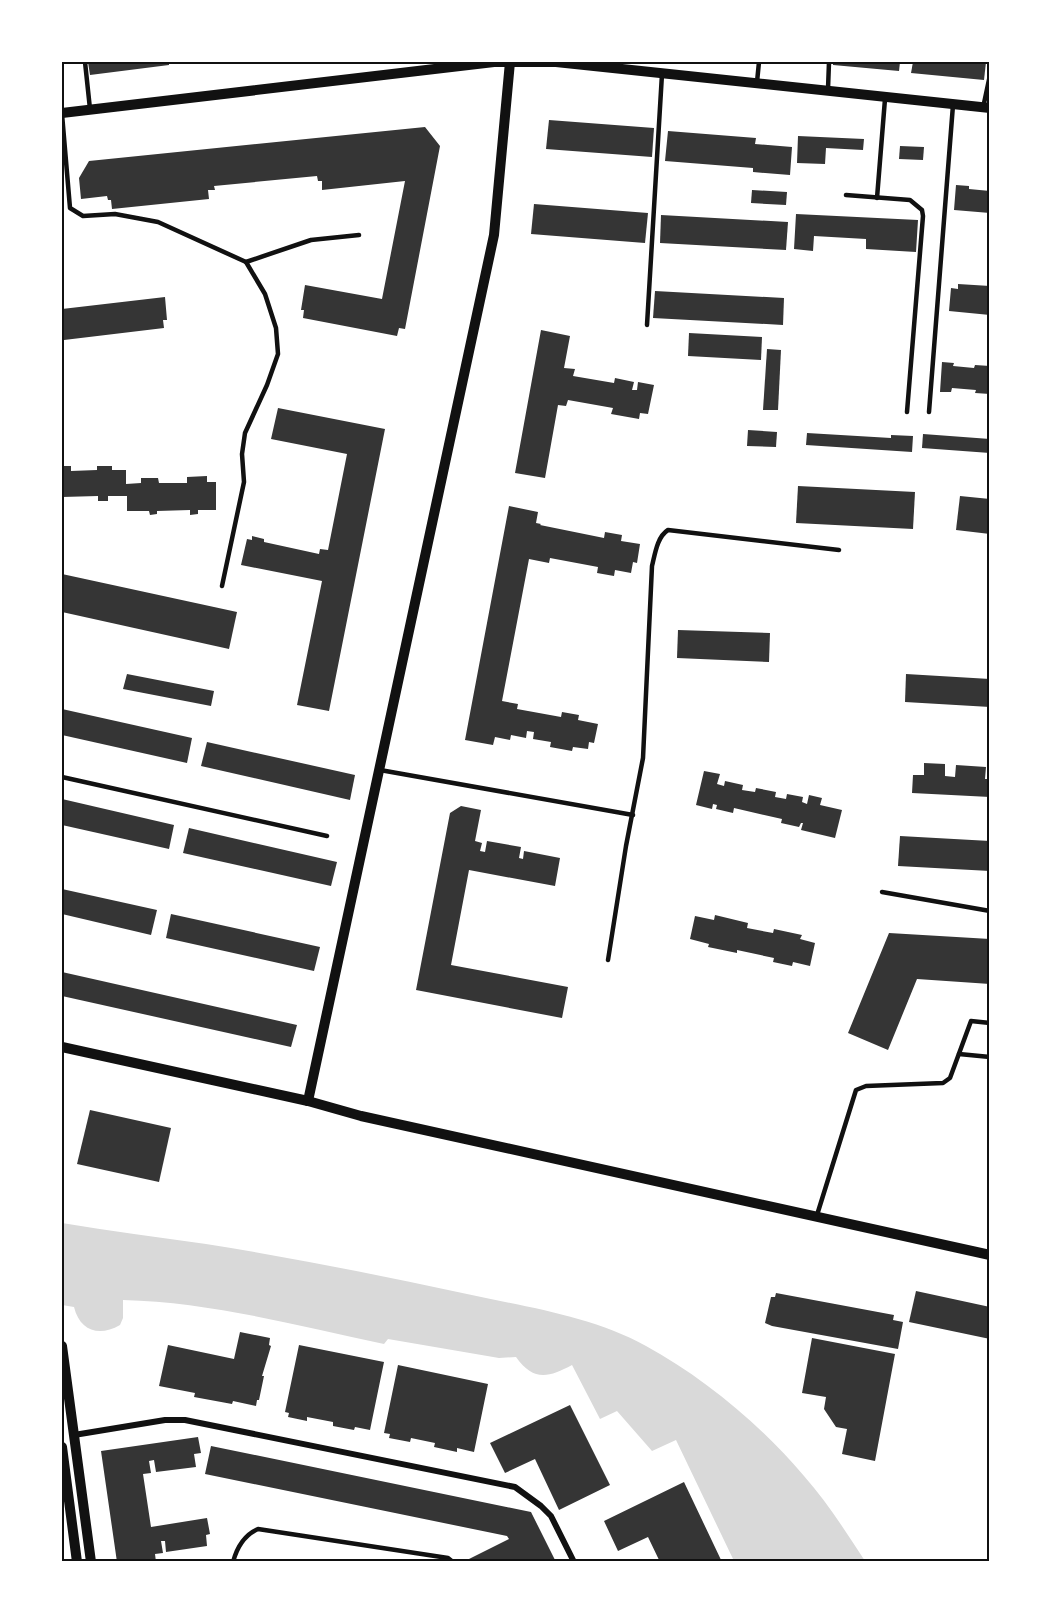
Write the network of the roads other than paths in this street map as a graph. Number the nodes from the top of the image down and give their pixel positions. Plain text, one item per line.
1 (85, 62) edge
2 (510, 62) edge
3 (759, 62) edge
4 (829, 62) edge
5 (662, 75) junction
6 (990, 75) edge
7 (757, 84) junction
8 (828, 92) junction
9 (885, 98) junction
10 (953, 105) junction
11 (986, 108) edge
12 (90, 110) junction
13 (62, 113) edge
14 (846, 195) dead end
15 (877, 198) junction
16 (359, 235) dead end
17 (246, 262) junction
18 (646, 325) dead end
19 (907, 412) dead end
20 (929, 412) dead end
21 (839, 550) dead end
22 (222, 585) dead end
23 (380, 770) junction
24 (62, 777) edge
25 (633, 815) junction
26 (327, 836) dead end
27 (882, 892) dead end
28 (990, 911) edge
29 (608, 960) dead end
30 (990, 1023) edge
31 (62, 1047) edge
32 (959, 1054) junction
33 (990, 1057) edge
34 (308, 1101) junction
35 (816, 1216) junction
36 (990, 1255) edge
37 (62, 1346) edge
38 (74, 1435) junction
39 (62, 1447) edge
40 (77, 1562) edge
41 (91, 1562) edge
42 (233, 1562) edge
43 (453, 1562) edge
44 (574, 1562) edge

1 - 12 lane
2 - 5 street
2 - 12 street
2 - 23 street
3 - 7 lane
4 - 8 lane
5 - 7 street
5 - 18 lane
6 - 11 lane
7 - 8 street
8 - 9 street
9 - 10 street
9 - 15 lane
10 - 11 street
10 - 20 lane
12 - 13 street
13 - 17 lane
14 - 15 lane
15 - 19 lane
16 - 17 lane
17 - 22 lane
21 - 25 lane
23 - 25 lane
23 - 34 street
24 - 26 lane
25 - 29 lane
27 - 28 lane
30 - 32 lane
31 - 34 street
32 - 33 lane
32 - 35 lane
34 - 35 street
35 - 36 street
37 - 38 street
38 - 41 street
38 - 44 street
39 - 40 street
42 - 43 lane

